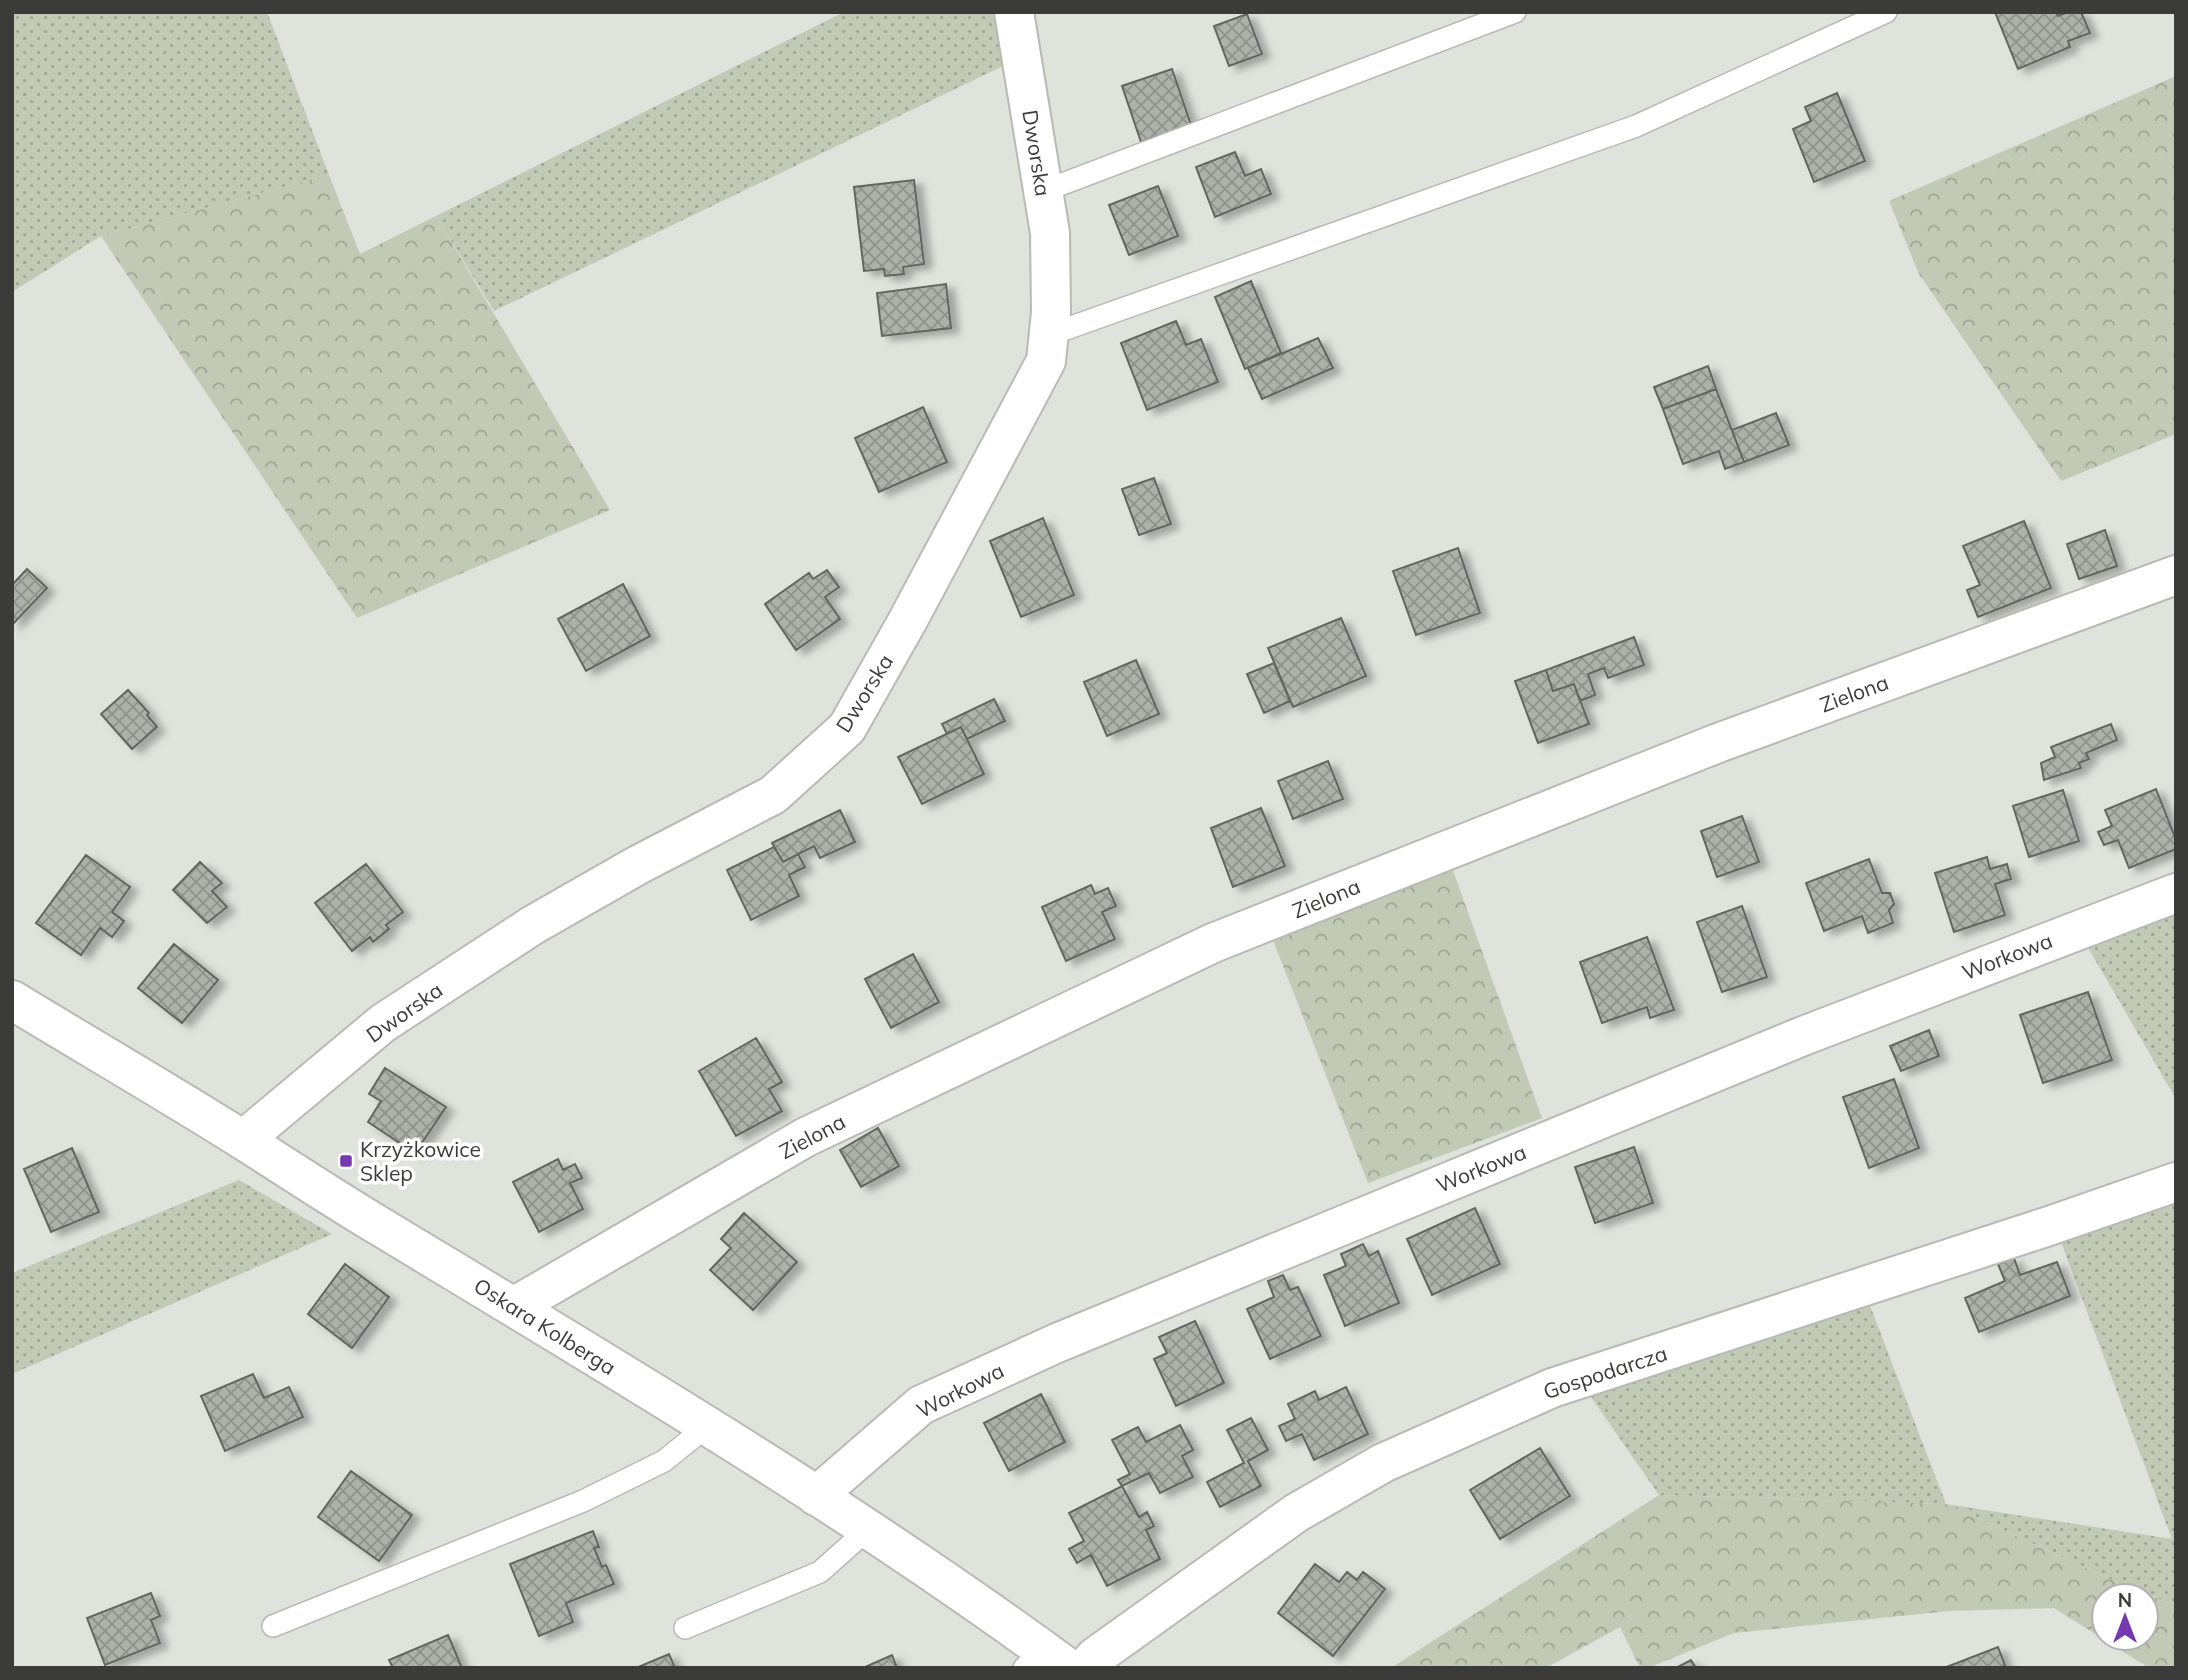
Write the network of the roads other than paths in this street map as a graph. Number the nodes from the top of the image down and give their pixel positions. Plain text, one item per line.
1 (1014, 12) edge
2 (1515, 12) edge
3 (1886, 12) edge
4 (1044, 191) junction
5 (1049, 335) junction
6 (2176, 575) edge
7 (2176, 893) edge
8 (12, 1000) edge
9 (243, 1140) junction
10 (2176, 1182) edge
11 (514, 1306) junction
12 (706, 1427) junction
13 (816, 1496) junction
14 (867, 1530) junction
15 (273, 1626) dead end
16 (685, 1628) dead end
17 (1046, 1662) edge
18 (1085, 1668) edge

1 - 4 street, Dworska
2 - 4 lane
3 - 5 lane
4 - 5 street, Dworska
5 - 9 street, Dworska
6 - 11 street, Zielona
7 - 13 street, Workowa
8 - 9 street, Oskara Kolberga
9 - 11 street, Oskara Kolberga
10 - 18 street, Gospodarcza
11 - 12 street, Oskara Kolberga
12 - 13 street, Oskara Kolberga
12 - 15 lane
13 - 14 street, Oskara Kolberga
14 - 16 lane
14 - 17 street, Oskara Kolberga

